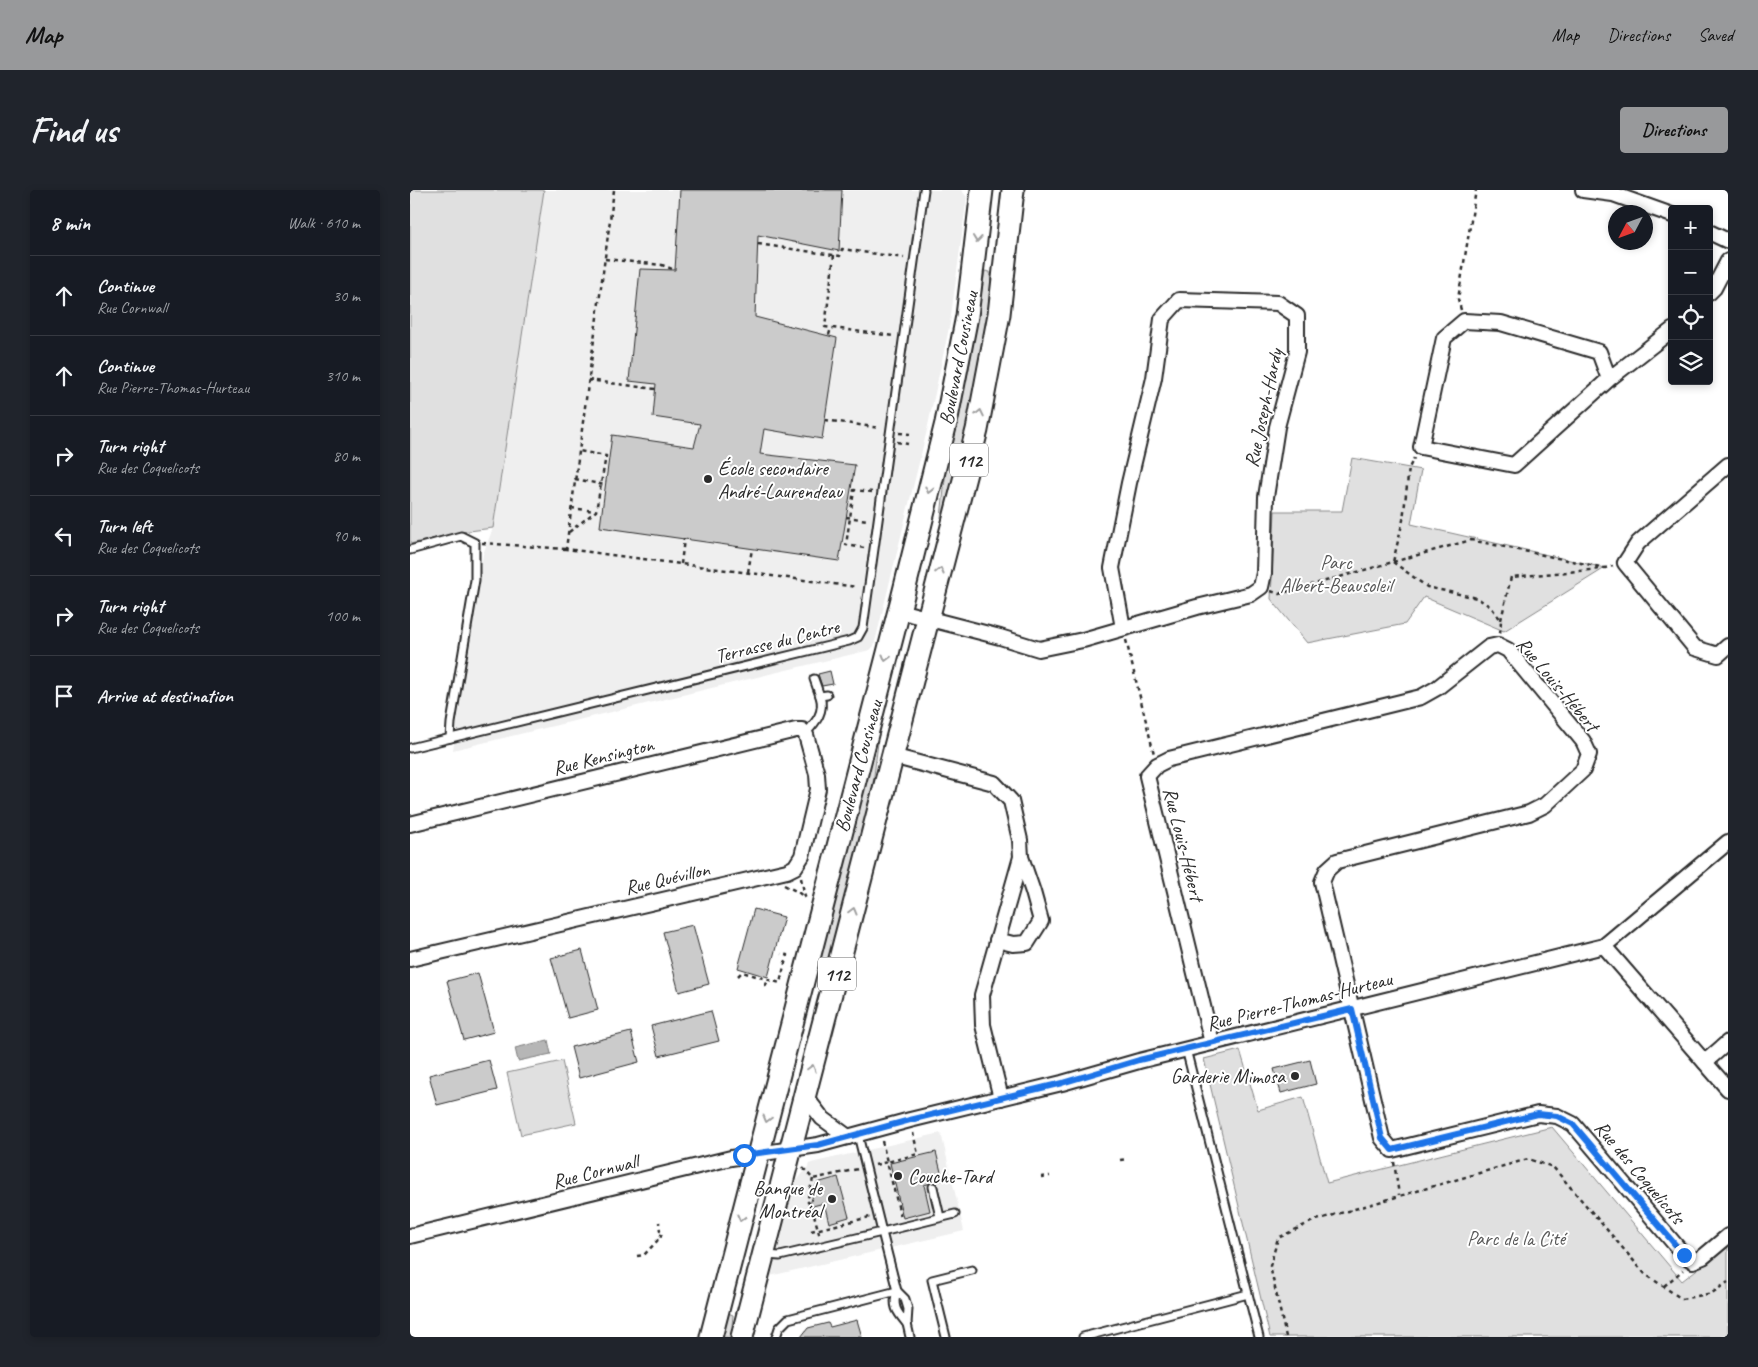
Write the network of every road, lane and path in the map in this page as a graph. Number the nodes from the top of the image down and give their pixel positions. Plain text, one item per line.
1 (614, 190) edge
2 (924, 190) edge
3 (982, 190) edge
4 (1013, 190) edge
5 (1476, 190) edge
6 (1583, 190) edge
7 (1613, 192) edge
8 (1668, 213) edge
9 (1713, 234) edge
10 (1728, 241) edge
11 (758, 244) dead end
12 (834, 255) junction
13 (904, 258) dead end
14 (605, 259) junction
15 (1728, 261) edge
16 (675, 270) dead end
17 (1713, 289) edge
18 (1464, 321) junction
19 (832, 328) junction
20 (1668, 333) edge
21 (829, 336) dead end
22 (893, 336) dead end
23 (1609, 379) junction
24 (588, 380) junction
25 (655, 389) dead end
26 (825, 420) dead end
27 (880, 428) dead end
28 (1421, 447) junction
29 (579, 451) junction
30 (1728, 465) edge
31 (575, 479) junction
32 (601, 485) junction
33 (606, 485) dead end
34 (872, 492) dead end
35 (571, 508) junction
36 (596, 511) junction
37 (848, 517) junction
38 (868, 520) dead end
39 (568, 533) junction
40 (684, 539) dead end
41 (475, 543) junction
42 (864, 548) dead end
43 (566, 549) junction
44 (752, 549) dead end
45 (410, 550) edge
46 (1393, 562) junction
47 (1625, 563) junction
48 (681, 564) junction
49 (1605, 568) junction
50 (748, 572) junction
51 (1261, 586) junction
52 (857, 587) dead end
53 (899, 611) junction
54 (928, 618) junction
55 (1501, 620) junction
56 (1123, 628) junction
57 (1498, 645) junction
58 (1728, 646) edge
59 (814, 679) dead end
60 (805, 732) junction
61 (450, 738) junction
62 (410, 748) edge
63 (892, 756) junction
64 (1157, 765) junction
65 (410, 824) edge
66 (1728, 842) edge
67 (1021, 857) junction
68 (801, 878) dead end
69 (782, 883) dead end
70 (806, 899) junction
71 (807, 906) dead end
72 (997, 940) junction
73 (1604, 946) junction
74 (782, 954) dead end
75 (410, 959) edge
76 (738, 976) dead end
77 (769, 979) junction
78 (765, 986) dead end
79 (1352, 1009) junction
80 (1212, 1042) junction
81 (1728, 1042) edge
82 (1186, 1049) junction
83 (1705, 1062) junction
84 (1728, 1089) edge
85 (805, 1096) junction
86 (1001, 1098) junction
87 (913, 1133) dead end
88 (853, 1136) junction
89 (882, 1141) dead end
90 (1392, 1150) junction
91 (758, 1154) junction
92 (796, 1158) junction
93 (1127, 1159) dead end
94 (1120, 1160) dead end
95 (887, 1162) junction
96 (874, 1165) dead end
97 (858, 1168) dead end
98 (1050, 1176) dead end
99 (1041, 1177) dead end
100 (813, 1179) junction
101 (932, 1187) dead end
102 (1399, 1195) junction
103 (954, 1214) dead end
104 (870, 1217) dead end
105 (940, 1218) junction
106 (901, 1219) dead end
107 (659, 1222) dead end
108 (818, 1229) junction
109 (811, 1230) dead end
110 (882, 1232) junction
111 (410, 1236) edge
112 (1728, 1236) edge
113 (764, 1255) junction
114 (637, 1256) dead end
115 (1693, 1261) junction
116 (972, 1270) dead end
117 (1728, 1282) edge
118 (1664, 1286) junction
119 (897, 1291) junction
120 (1248, 1294) junction
121 (907, 1324) junction
122 (711, 1337) edge
123 (742, 1337) edge
124 (776, 1337) edge
125 (910, 1337) edge
126 (946, 1337) edge
127 (1083, 1337) edge
128 (1259, 1337) edge
129 (1286, 1337) edge

1 - 14 path
2 - 61 lane, Terrasse du Centre
3 -> 53 main road, Boulevard Cousineau / 112
54 -> 4 main road, Boulevard Cousineau / 112
5 - 18 path
6 - 7 street
7 - 8 street
9 - 10 street
11 - 12 path
12 - 13 path
12 - 19 path
14 - 16 path
14 - 24 path
15 - 17 street
18 - 23 street
18 - 28 street
19 - 21 path
19 - 22 path
20 - 23 street
23 - 28 street
24 - 25 path
24 - 29 path
26 - 27 path
28 - 46 path
29 - 31 path
29 - 32 path
30 - 47 street
31 - 32 path
31 - 35 path
32 - 33 path
32 - 36 path
34 - 37 path
35 - 36 path
35 - 39 path
36 - 39 path
37 - 38 path
37 - 42 path
39 - 43 path
40 - 48 path
41 - 43 path
41 - 45 lane
41 - 61 lane
43 - 48 path
44 - 50 path
46 - 49 path
46 - 51 path
46 - 55 path
47 - 49 path
47 - 58 street
48 - 50 path
49 - 55 path
50 - 52 path
51 - 56 street
51 - 56 street, Rue Joseph-Hardy
53 - 54 street
53 -> 91 main road, Boulevard Cousineau / 112
54 - 56 street
54 - 63 main road, Boulevard Cousineau / 112
55 - 57 path
56 - 64 path
57 - 64 street, Rue Louis-Hébert
57 - 79 street, Rue Louis-Hébert
59 - 60 lane
60 - 65 street, Rue Kensington
60 - 75 street, Rue Quévillon
61 - 62 lane, Terrasse du Centre
63 - 67 street
85 -> 63 main road, Boulevard Cousineau / 112
64 - 80 street, Rue Louis-Hébert
66 - 73 street, Rue Pierre-Thomas-Hurteau
67 - 72 street
67 - 72 street
68 - 70 path
69 - 70 path
70 - 71 path
72 - 86 street
73 - 79 street, Rue Pierre-Thomas-Hurteau
73 - 83 street
74 - 77 path
76 - 77 path
77 - 78 path
79 - 80 street, Rue Pierre-Thomas-Hurteau
79 - 90 street
80 - 82 street, Rue Pierre-Thomas-Hurteau
81 - 83 street
82 - 86 street, Rue Pierre-Thomas-Hurteau
82 - 120 lane
83 - 84 street
85 - 88 street
85 - 92 main road, Boulevard Cousineau / 112
86 - 88 street, Rue Pierre-Thomas-Hurteau
87 - 95 path
88 - 92 street, Rue Pierre-Thomas-Hurteau
88 - 110 lane
89 - 95 path
90 - 102 path
90 - 115 street, Rue des Coquelicots
91 - 92 street, Rue Cornwall
91 - 111 street, Rue Cornwall
91 -> 122 main road, Boulevard Cousineau / 112
92 - 100 path
92 - 113 main road, Boulevard Cousineau / 112
93 - 94 path
95 - 96 path
95 - 106 path
97 - 100 path
98 - 99 path
100 - 108 path
101 - 105 lane
102 - 118 path
102 - 129 path
103 - 105 lane
104 - 108 path
105 - 110 lane
107 - 114 path
108 - 109 path
110 - 113 lane
110 - 119 lane
112 - 115 street
113 - 123 main road, Boulevard Cousineau / 112
115 - 118 path
116 - 126 lane
117 - 118 path
119 - 121 lane
119 - 121 lane
119 - 124 lane
120 - 127 lane
120 - 128 lane
121 - 125 lane

